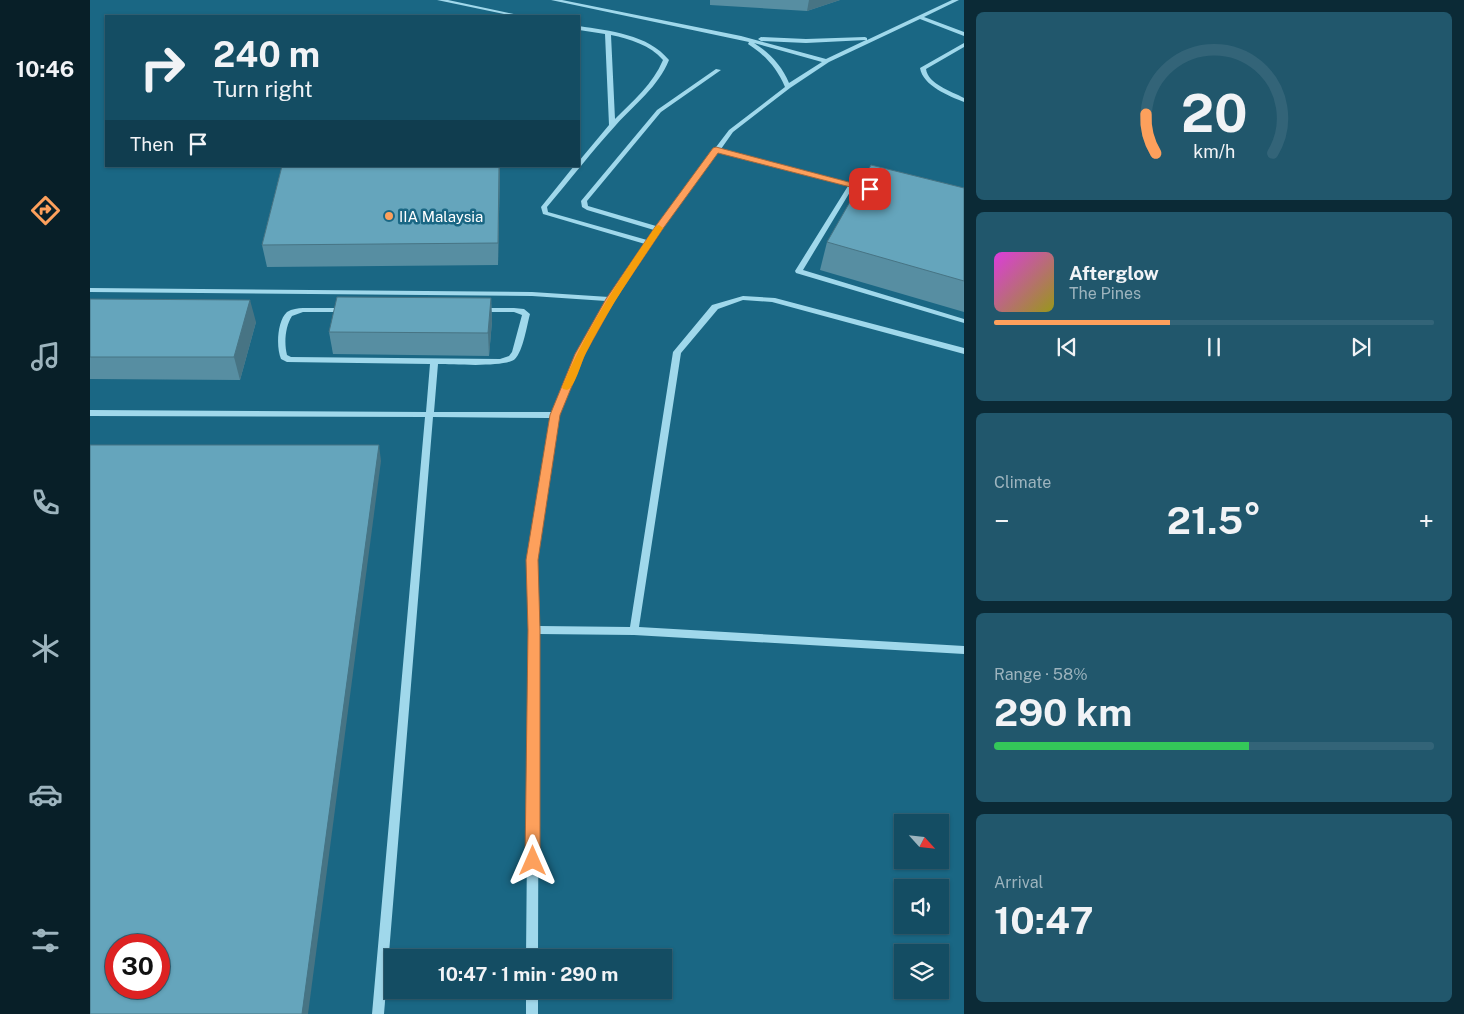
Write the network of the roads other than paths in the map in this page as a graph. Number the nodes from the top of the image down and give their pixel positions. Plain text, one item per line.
1 (440, 0) edge
2 (554, 0) edge
3 (956, 0) edge
4 (515, 15) edge
5 (919, 17) junction
6 (580, 28) edge
7 (608, 34) junction
8 (964, 34) edge
9 (741, 38) junction
10 (870, 39) junction
11 (964, 46) edge
12 (827, 61) junction
13 (718, 70) dead end
14 (788, 87) junction
15 (964, 100) edge
16 (612, 126) junction
17 (716, 150) junction
18 (580, 164) edge
19 (577, 167) edge
20 (852, 184) junction
21 (861, 187) edge
22 (658, 229) junction
23 (649, 243) junction
24 (90, 290) edge
25 (611, 299) junction
26 (964, 321) edge
27 (964, 351) edge
28 (434, 361) junction
29 (90, 413) edge
30 (430, 414) junction
31 (555, 415) junction
32 (534, 630) junction
33 (634, 631) junction
34 (964, 650) edge
35 (532, 949) edge
36 (532, 999) edge
37 (378, 1014) edge
38 (532, 1014) edge

1 - 4 street
2 - 9 street
3 - 5 street
5 - 8 street
5 - 10 street
6 - 7 street
7 - 16 street
7 - 16 street
9 - 10 street
9 - 12 street
9 - 14 street
10 - 12 street
11 - 15 street
12 - 14 street
13 - 22 street
14 - 17 street
16 - 18 street
17 - 20 street
17 - 22 street
19 - 23 street
20 - 21 street
20 - 26 street
22 - 23 street
23 - 25 street
24 - 25 street
25 - 31 street
27 - 33 street
28 - 28 street
28 - 30 street
29 - 30 street
30 - 31 street
30 - 37 street
31 - 32 street
32 - 33 street
32 - 35 street
33 - 34 street
36 - 38 street

